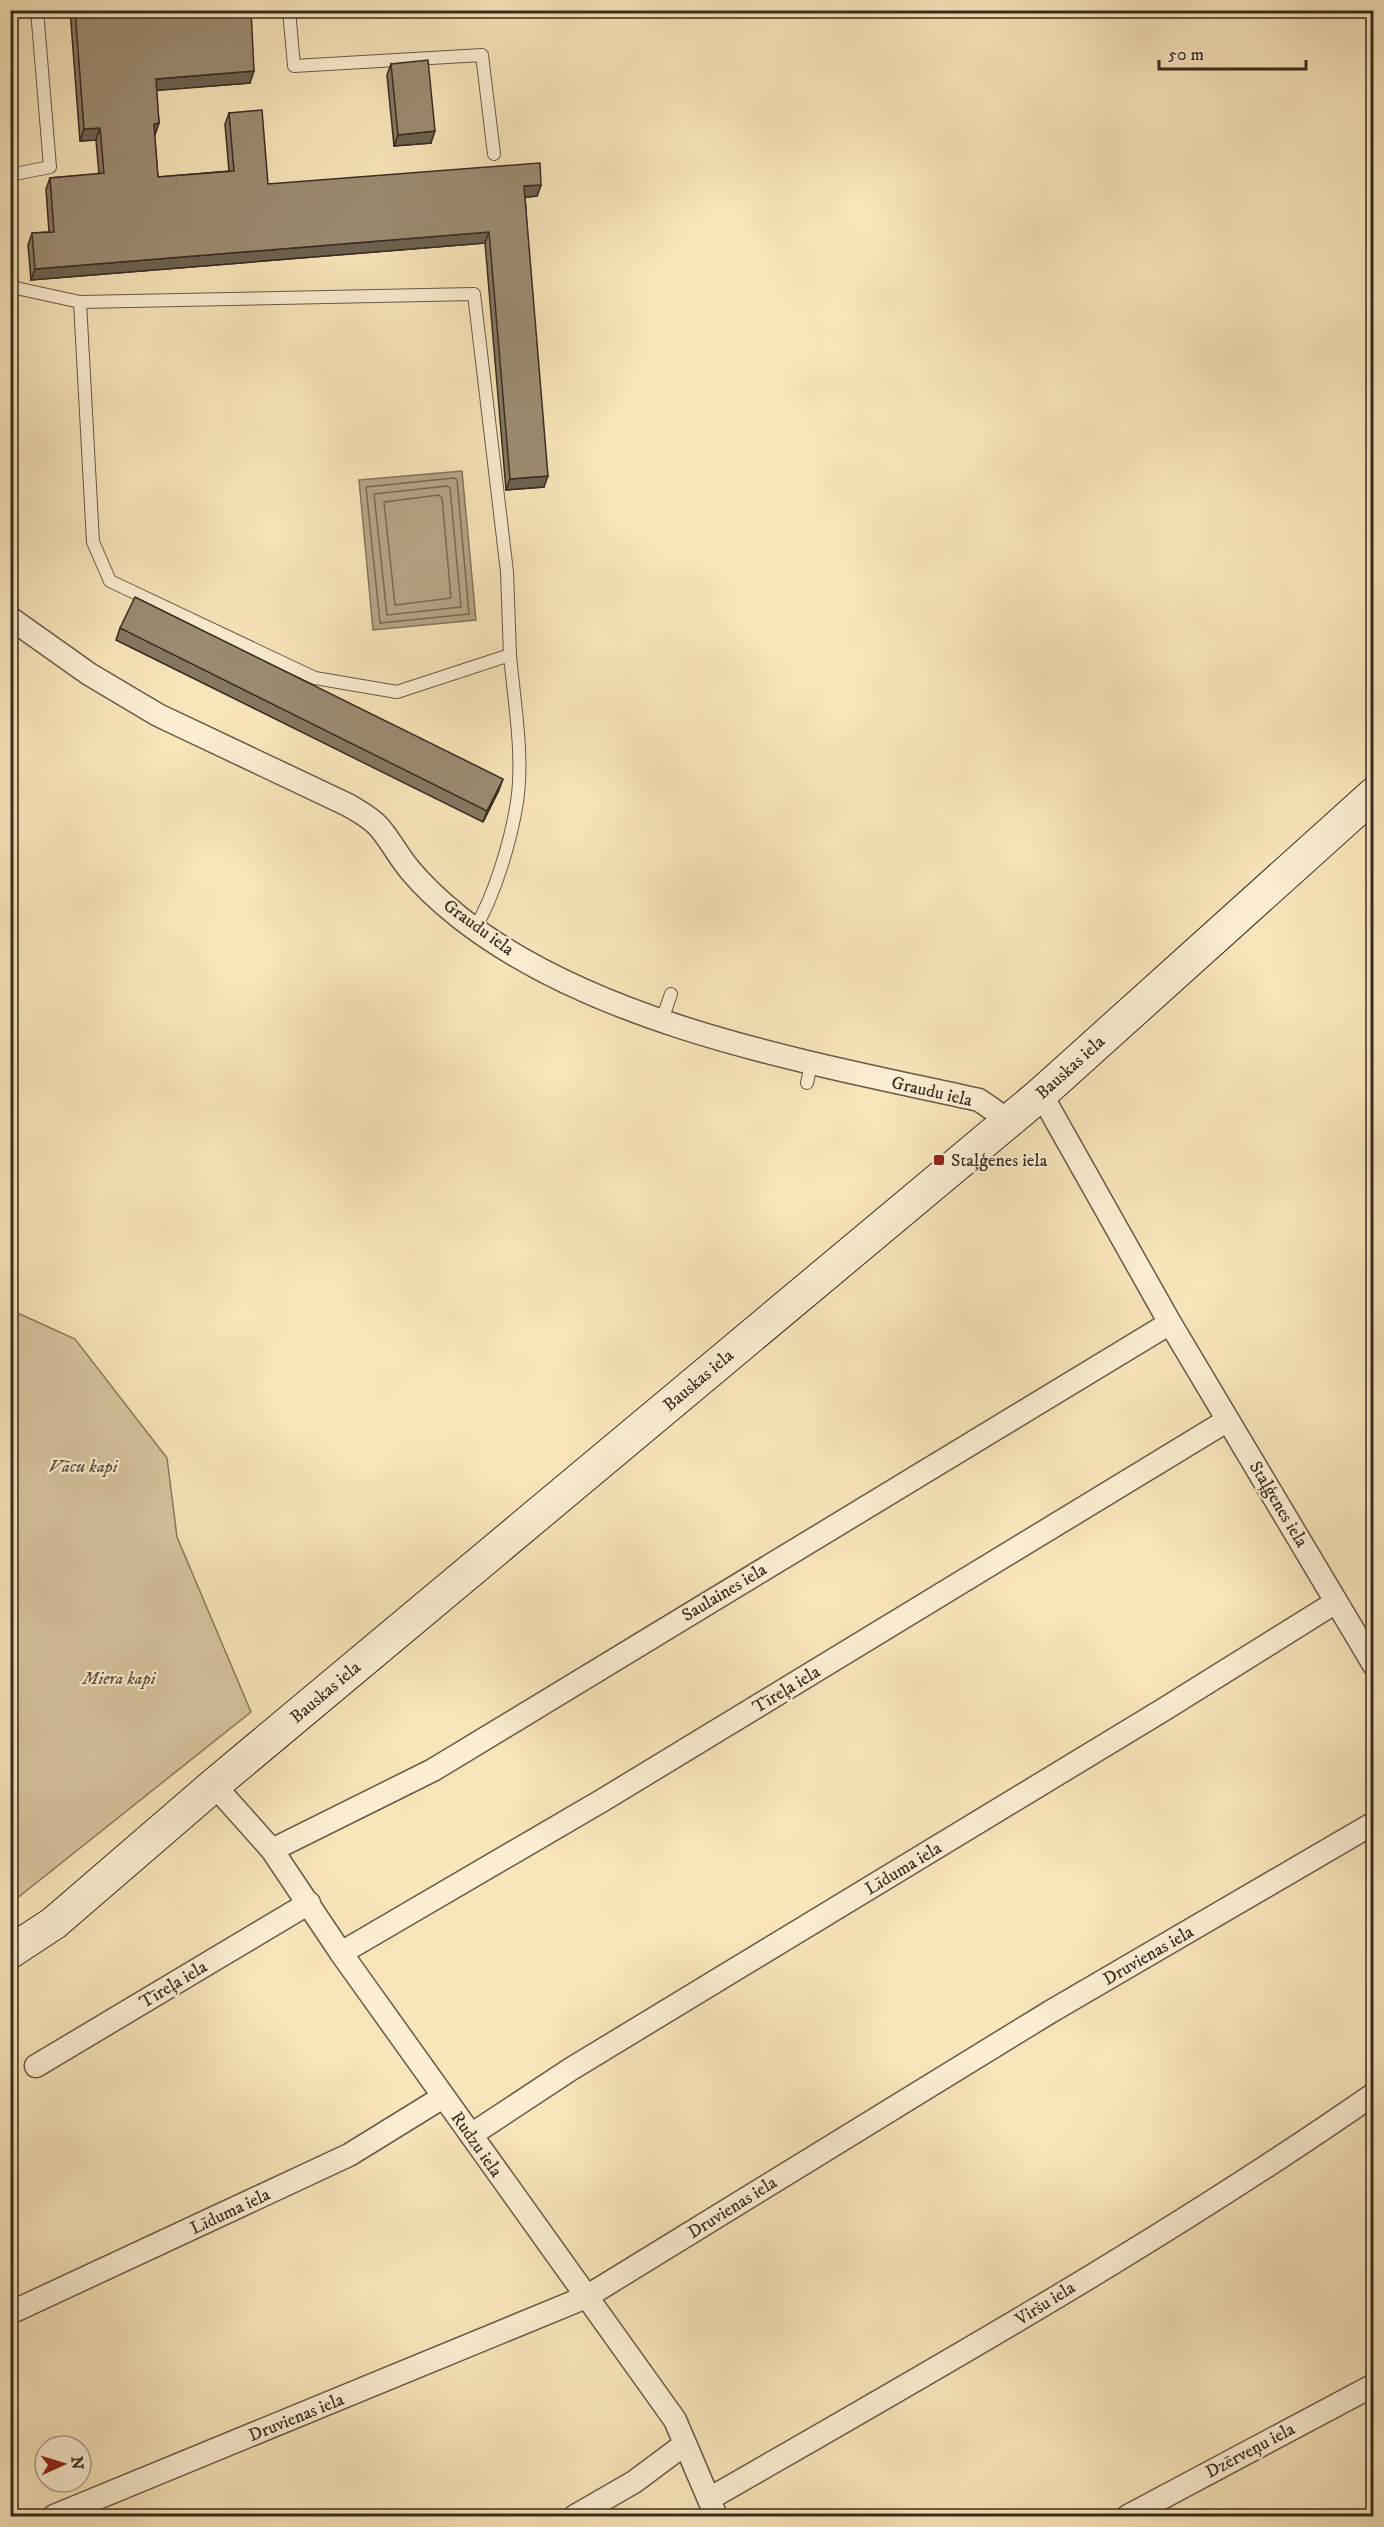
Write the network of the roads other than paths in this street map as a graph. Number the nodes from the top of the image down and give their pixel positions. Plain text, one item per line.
1 (37, 10) edge
2 (289, 10) edge
3 (494, 154) dead end
4 (10, 175) edge
5 (10, 281) edge
6 (80, 302) junction
7 (10, 618) edge
8 (510, 655) junction
9 (1374, 794) edge
10 (475, 928) junction
11 (671, 994) dead end
12 (662, 1020) junction
13 (1041, 1094) junction
14 (1005, 1123) junction
15 (1170, 1323) junction
16 (1228, 1420) junction
17 (1336, 1602) junction
18 (1374, 1665) edge
19 (214, 1785) junction
20 (1374, 1823) edge
21 (272, 1850) junction
22 (309, 1903) junction
23 (10, 1952) edge
24 (341, 1953) junction
25 (36, 2066) dead end
26 (1374, 2094) edge
27 (443, 2097) junction
28 (471, 2135) junction
29 (586, 2297) junction
30 (10, 2313) edge
31 (1374, 2385) edge
32 (685, 2444) junction
33 (713, 2508) edge
34 (54, 2517) edge
35 (575, 2517) edge
36 (1128, 2517) edge

1 - 4 lane
2 - 3 lane
5 - 6 lane
6 - 8 lane
6 - 8 lane
7 - 10 street, Graudu iela
8 - 10 lane
9 - 13 street, Bauskas iela
10 - 12 street, Graudu iela
11 - 12 lane
12 - 14 street, Graudu iela
13 - 14 street, Bauskas iela
13 - 15 street, Staļģenes iela
14 - 19 street, Bauskas iela
15 - 16 street, Staļģenes iela
15 - 21 street, Saulaines iela
16 - 17 street, Staļģenes iela
16 - 24 street, Tīreļa iela
17 - 18 street, Staļģenes iela
17 - 28 street, Līduma iela
19 - 21 street, Rudzu iela
19 - 23 street, Bauskas iela
20 - 29 street, Druvienas iela
21 - 22 street, Rudzu iela
22 - 24 street, Rudzu iela
22 - 25 street, Tīreļa iela
24 - 27 street, Rudzu iela
26 - 33 street, Viršu iela
27 - 28 street, Rudzu iela
27 - 30 street, Līduma iela
28 - 29 street, Rudzu iela
29 - 32 street, Rudzu iela
29 - 34 street, Druvienas iela
31 - 36 street, Dzērveņu iela
32 - 33 street, Rudzu iela
32 - 35 street

